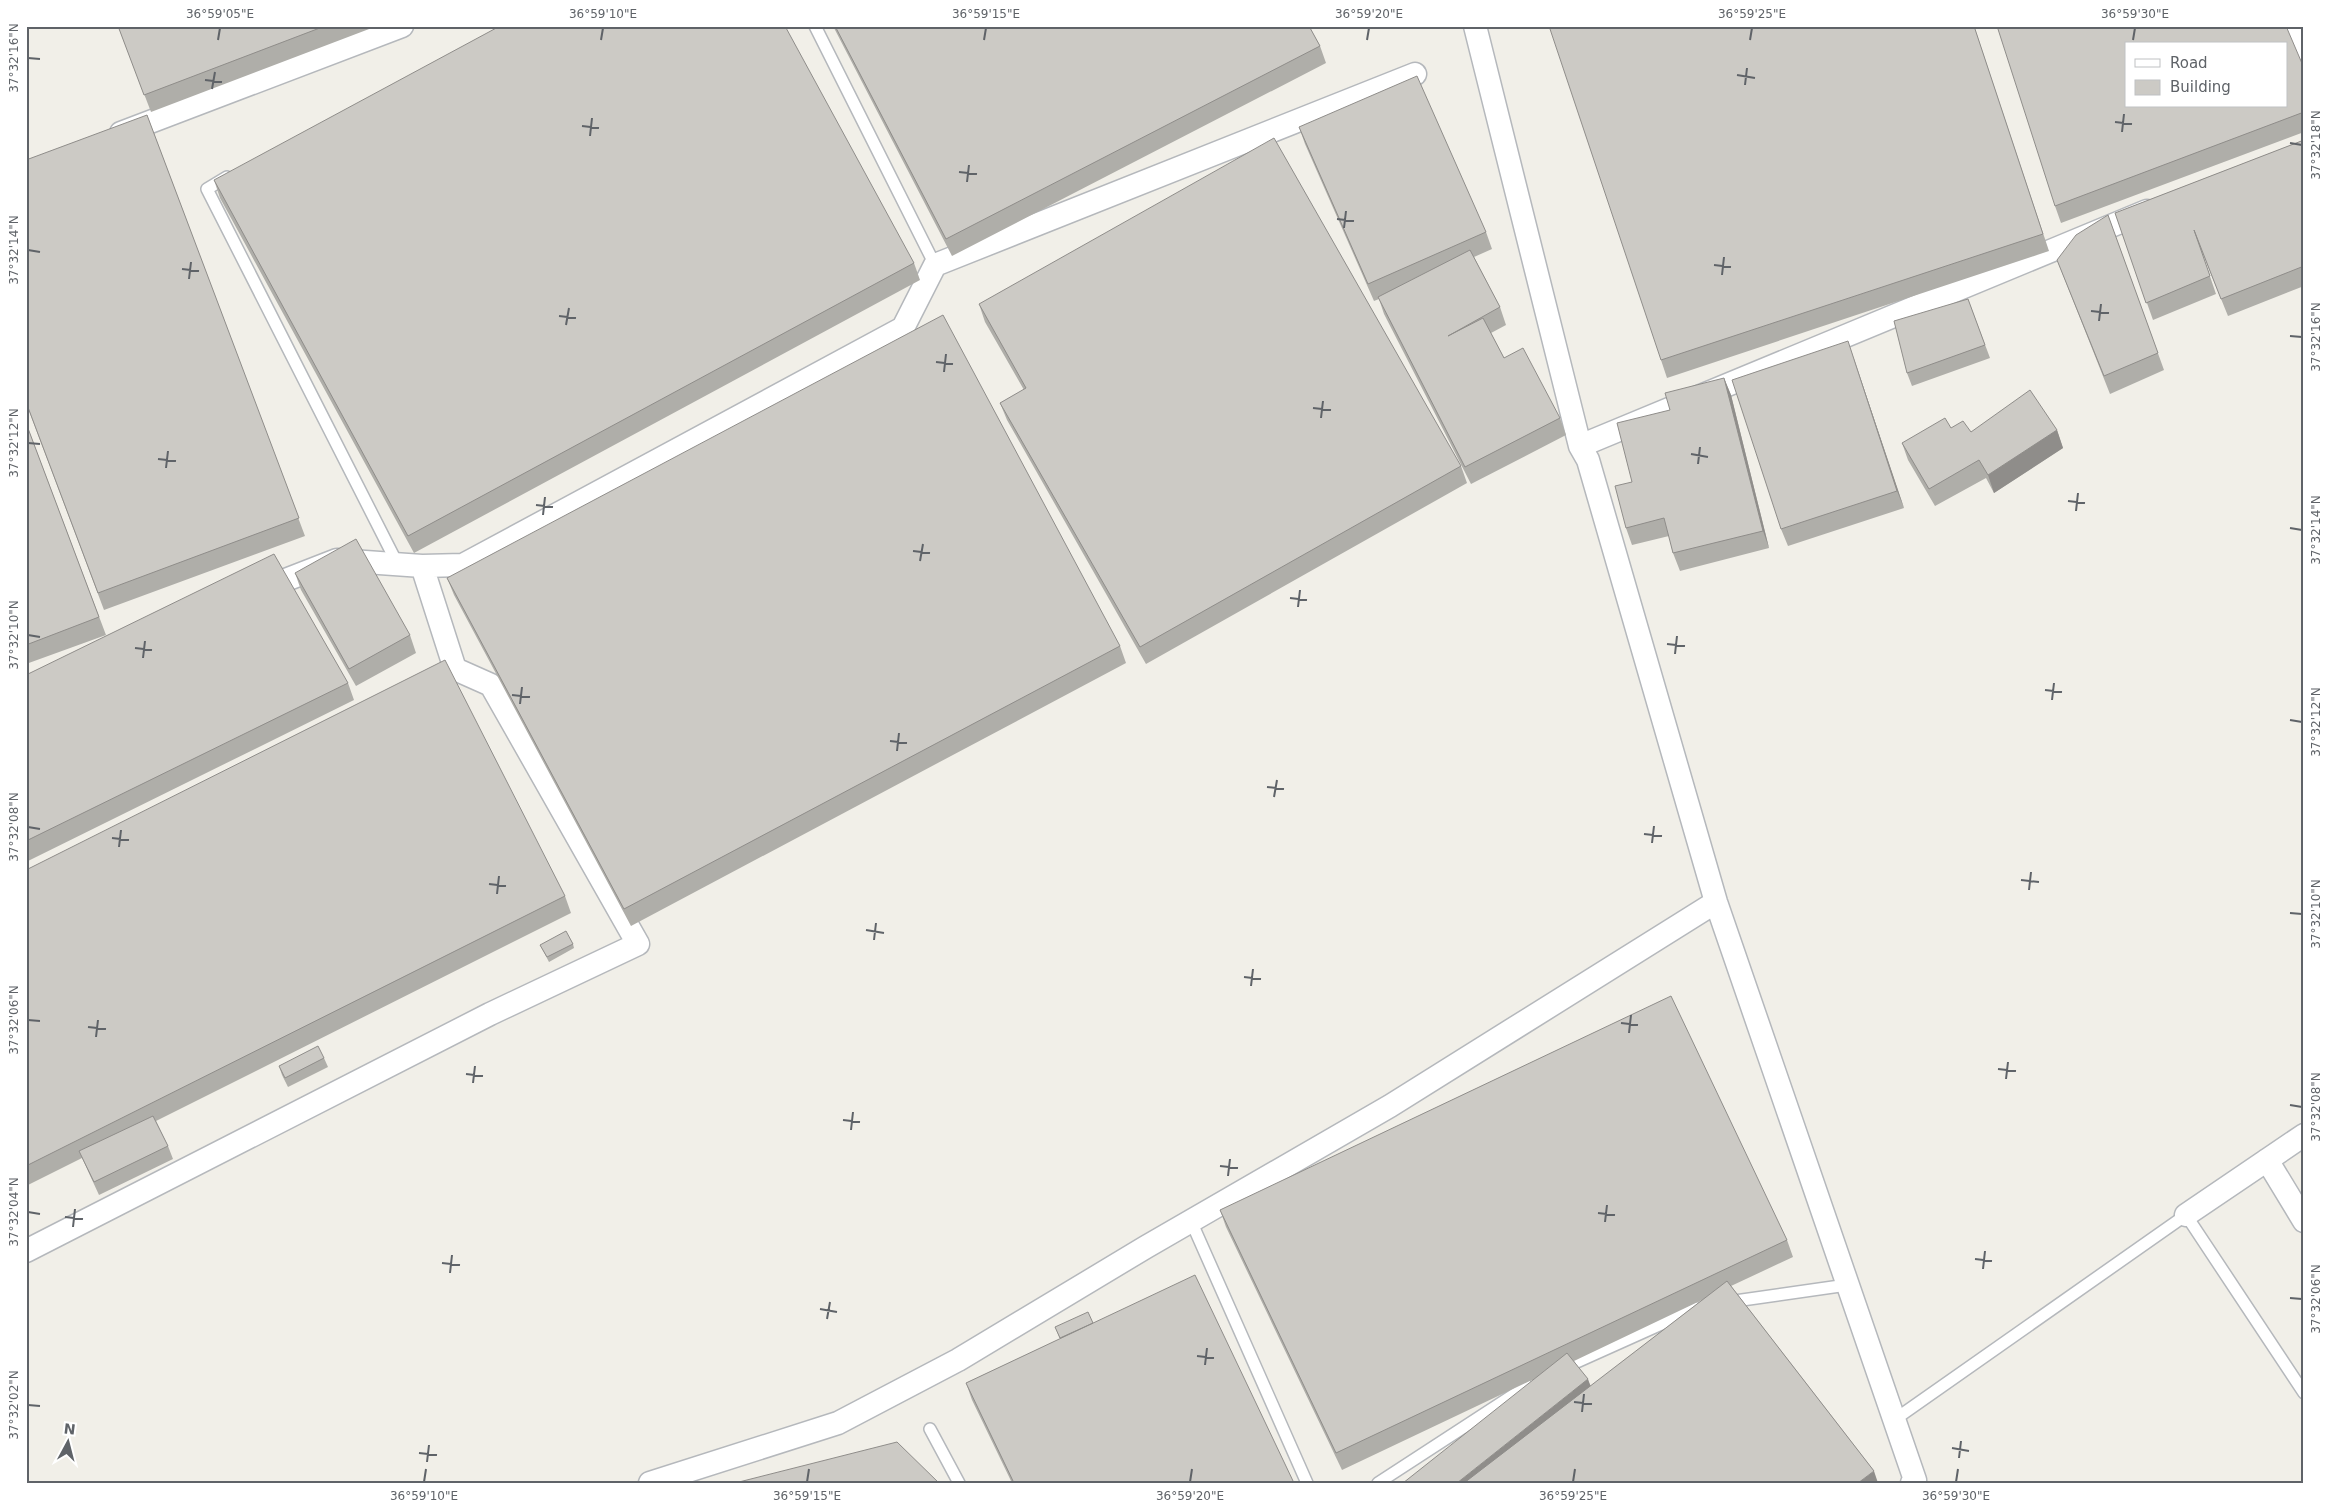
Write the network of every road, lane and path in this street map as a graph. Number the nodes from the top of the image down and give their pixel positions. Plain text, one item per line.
1 (402, 26) edge
2 (816, 26) edge
3 (1475, 26) edge
4 (2289, 26) edge
5 (2304, 65) edge
6 (1415, 74) dead end
7 (100, 141) edge
8 (241, 170) edge
9 (2166, 203) edge
10 (935, 265) junction
11 (1580, 446) junction
12 (398, 565) junction
13 (422, 566) junction
14 (236, 599) edge
15 (1716, 902) junction
16 (2304, 1135) edge
17 (2267, 1160) junction
18 (2186, 1215) junction
19 (1191, 1221) junction
20 (2304, 1221) edge
21 (26, 1251) edge
22 (1847, 1285) junction
23 (2304, 1393) edge
24 (1894, 1420) junction
25 (930, 1429) dead end
26 (650, 1483) edge
27 (959, 1483) edge
28 (1307, 1483) edge
29 (1378, 1483) edge
30 (1912, 1483) edge

1 - 7 street
2 - 10 lane
3 - 11 street
4 - 5 street
6 - 10 street
8 - 12 lane
9 - 11 street
10 - 13 street
11 - 15 street
12 - 13 street
12 - 14 street
13 - 21 street
15 - 19 street
15 - 22 street
16 - 17 street
17 - 18 street
17 - 20 street
18 - 23 lane
18 - 24 lane
19 - 26 street
19 - 28 lane
22 - 24 street
22 - 29 lane
24 - 30 street
25 - 27 lane

